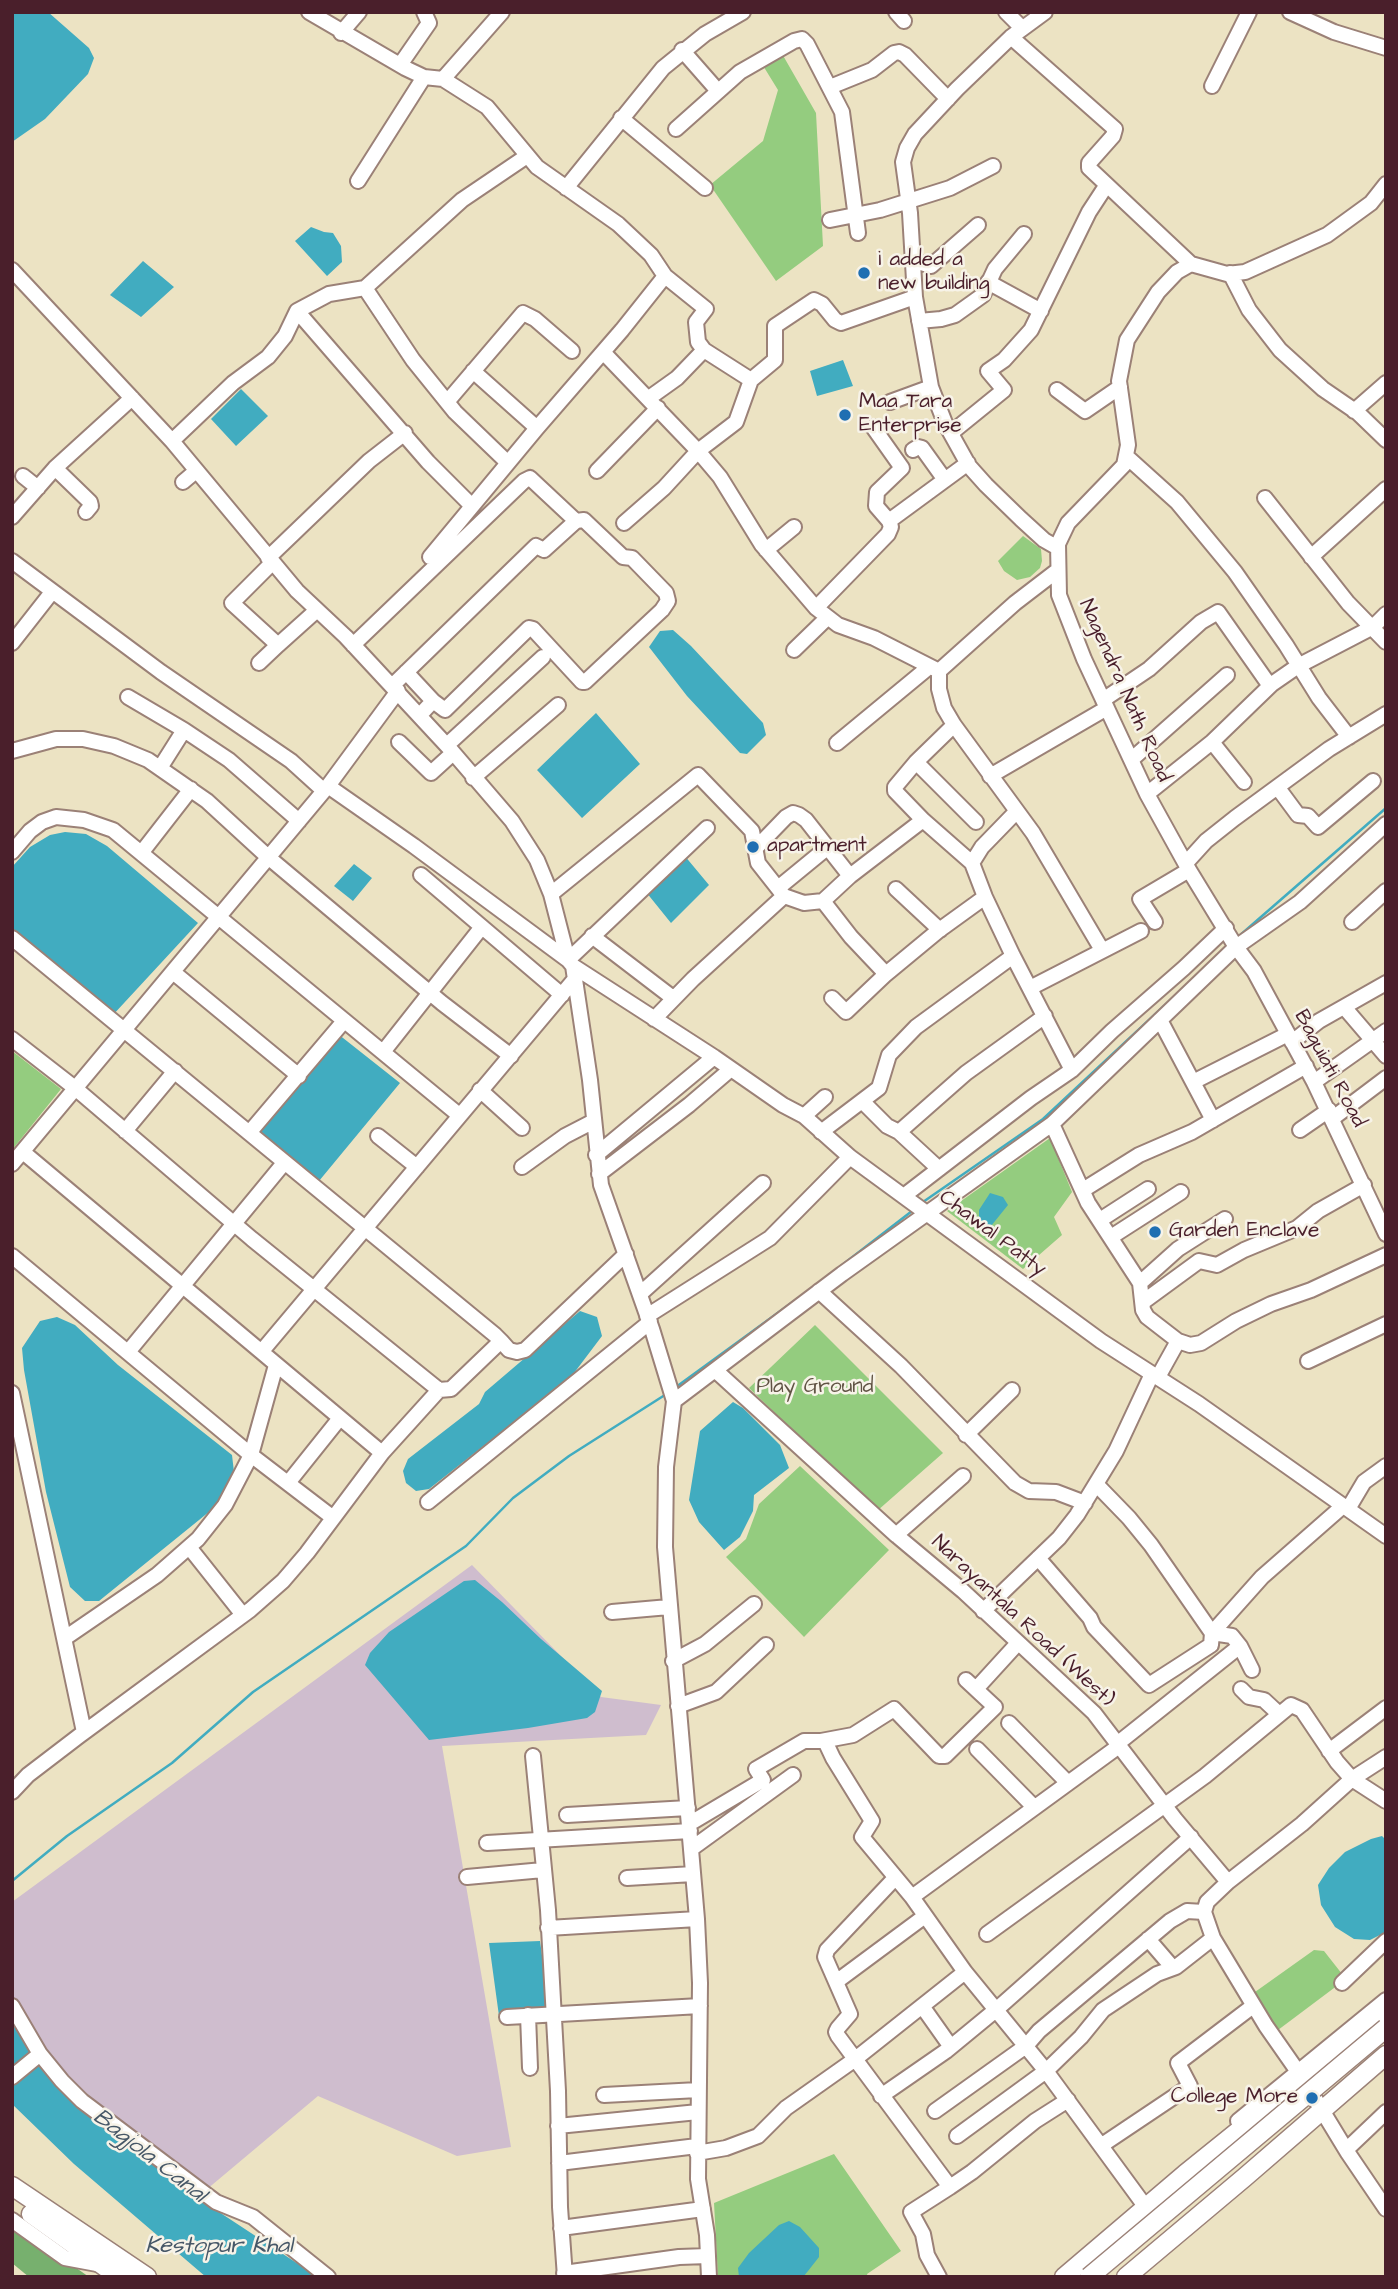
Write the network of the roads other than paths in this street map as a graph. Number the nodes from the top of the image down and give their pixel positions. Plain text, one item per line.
1 (309, 12) edge
2 (359, 12) edge
3 (424, 12) edge
4 (502, 12) edge
5 (743, 12) edge
6 (1006, 12) edge
7 (1045, 12) edge
8 (1249, 12) edge
9 (1290, 12) edge
10 (341, 33) junction
11 (1016, 33) junction
12 (1386, 48) edge
13 (682, 50) junction
14 (401, 65) junction
15 (425, 77) junction
16 (443, 79) junction
17 (1212, 86) dead end
18 (830, 87) junction
19 (718, 91) junction
20 (948, 99) junction
21 (621, 118) junction
22 (677, 129) dead end
23 (527, 156) junction
24 (993, 166) dead end
25 (358, 181) dead end
26 (1386, 184) edge
27 (1107, 186) junction
28 (566, 188) junction
29 (705, 188) dead end
30 (908, 201) junction
31 (854, 215) junction
32 (830, 220) dead end
33 (978, 225) dead end
34 (858, 233) dead end
35 (1024, 234) dead end
36 (912, 260) junction
37 (1191, 264) junction
38 (12, 270) edge
39 (1230, 273) junction
40 (665, 276) junction
41 (988, 282) junction
42 (365, 288) junction
43 (915, 297) junction
44 (297, 311) junction
45 (1041, 311) junction
46 (919, 321) junction
47 (704, 350) junction
48 (572, 351) dead end
49 (603, 352) junction
50 (473, 371) junction
51 (751, 380) junction
52 (1386, 383) edge
53 (931, 387) junction
54 (1120, 387) junction
55 (1057, 390) dead end
56 (132, 398) junction
57 (447, 402) junction
58 (890, 402) dead end
59 (654, 403) junction
60 (1354, 411) junction
61 (873, 427) dead end
62 (537, 428) junction
63 (405, 433) junction
64 (951, 433) junction
65 (1386, 440) edge
66 (172, 441) junction
67 (913, 450) dead end
68 (698, 451) junction
69 (1126, 456) junction
70 (508, 463) junction
71 (968, 463) junction
72 (55, 468) junction
73 (196, 471) junction
74 (597, 471) dead end
75 (23, 476) dead end
76 (945, 480) junction
77 (183, 482) dead end
78 (38, 488) junction
79 (1386, 489) edge
80 (1265, 498) dead end
81 (472, 506) junction
82 (86, 512) dead end
83 (12, 517) edge
84 (576, 521) junction
85 (889, 521) junction
86 (624, 523) dead end
87 (794, 527) dead end
88 (1058, 548) junction
89 (766, 550) junction
90 (430, 557) dead end
91 (1311, 557) junction
92 (12, 561) edge
93 (270, 561) junction
94 (1058, 570) junction
95 (52, 592) junction
96 (317, 610) junction
97 (821, 613) junction
98 (1386, 614) edge
99 (1373, 627) junction
100 (1386, 642) edge
101 (12, 643) edge
102 (278, 645) junction
103 (353, 645) junction
104 (794, 650) dead end
105 (543, 657) dead end
106 (259, 663) dead end
107 (1298, 666) junction
108 (934, 669) junction
109 (406, 672) junction
110 (1227, 676) dead end
111 (1270, 686) junction
112 (396, 688) junction
113 (128, 697) dead end
114 (433, 701) junction
115 (1105, 704) junction
116 (558, 705) dead end
117 (420, 715) junction
118 (1386, 715) edge
119 (954, 725) junction
120 (184, 730) junction
121 (1349, 737) junction
122 (399, 742) dead end
123 (1212, 742) junction
124 (837, 743) dead end
125 (450, 749) junction
126 (13, 750) edge
127 (1131, 760) junction
128 (916, 762) junction
129 (160, 768) junction
130 (990, 776) junction
131 (473, 778) junction
132 (1373, 781) dead end
133 (1244, 782) dead end
134 (326, 788) junction
135 (1278, 788) junction
136 (191, 789) junction
137 (1147, 794) junction
138 (1016, 812) junction
139 (923, 820) junction
140 (299, 821) junction
141 (976, 821) dead end
142 (1386, 824) edge
143 (707, 828) dead end
144 (14, 845) edge
145 (755, 848) junction
146 (828, 848) junction
147 (142, 852) junction
148 (268, 857) junction
149 (972, 863) junction
150 (1188, 867) junction
151 (421, 875) dead end
152 (850, 876) junction
153 (896, 889) dead end
154 (1386, 891) edge
155 (781, 892) junction
156 (551, 894) junction
157 (985, 897) junction
158 (823, 901) junction
159 (220, 917) junction
160 (1155, 922) dead end
161 (1352, 922) dead end
162 (481, 928) junction
163 (1226, 928) junction
164 (940, 930) junction
165 (1141, 931) dead end
166 (592, 936) junction
167 (12, 938) edge
168 (1236, 947) junction
169 (1102, 950) junction
170 (1013, 956) junction
171 (572, 969) junction
172 (173, 972) junction
173 (887, 974) junction
174 (1386, 983) edge
175 (1030, 988) junction
176 (429, 992) junction
177 (562, 995) junction
178 (673, 998) junction
179 (832, 998) dead end
180 (1344, 1007) junction
181 (1045, 1016) junction
182 (654, 1019) junction
183 (1160, 1020) junction
184 (344, 1021) junction
185 (124, 1030) junction
186 (1386, 1031) edge
187 (1290, 1038) junction
188 (12, 1039) edge
189 (1372, 1041) junction
190 (383, 1052) junction
191 (510, 1056) junction
192 (1386, 1056) edge
193 (714, 1057) junction
194 (1306, 1066) junction
195 (731, 1069) junction
196 (1072, 1070) junction
197 (175, 1071) junction
198 (299, 1076) junction
199 (1386, 1078) edge
200 (1193, 1082) junction
201 (1314, 1082) junction
202 (75, 1088) junction
203 (480, 1090) junction
204 (825, 1097) dead end
205 (863, 1102) junction
206 (1331, 1114) junction
207 (459, 1115) junction
208 (804, 1116) junction
209 (1213, 1120) junction
210 (594, 1121) junction
211 (1052, 1124) junction
212 (523, 1128) dead end
213 (1300, 1130) dead end
214 (125, 1131) junction
215 (821, 1132) junction
216 (899, 1132) junction
217 (249, 1133) junction
218 (379, 1136) dead end
219 (23, 1153) junction
220 (597, 1155) junction
221 (850, 1157) junction
222 (285, 1163) junction
223 (12, 1164) edge
224 (417, 1167) junction
225 (522, 1167) dead end
226 (938, 1168) junction
227 (599, 1174) junction
228 (763, 1183) dead end
229 (1364, 1185) junction
230 (1148, 1189) dead end
231 (1083, 1191) junction
232 (1181, 1192) dead end
233 (908, 1197) junction
234 (928, 1212) junction
235 (1225, 1219) dead end
236 (1100, 1220) junction
237 (234, 1224) junction
238 (366, 1229) junction
239 (1386, 1234) edge
240 (1111, 1237) junction
241 (626, 1254) junction
242 (1386, 1255) edge
243 (12, 1256) edge
244 (1140, 1283) junction
245 (182, 1287) junction
246 (314, 1288) junction
247 (819, 1291) junction
248 (640, 1294) junction
249 (1143, 1302) junction
250 (649, 1319) junction
251 (1386, 1324) edge
252 (500, 1341) junction
253 (1178, 1341) junction
254 (262, 1351) junction
255 (128, 1352) junction
256 (1308, 1362) dead end
257 (276, 1365) junction
258 (715, 1370) junction
259 (1155, 1376) junction
260 (439, 1390) junction
261 (1012, 1390) dead end
262 (12, 1393) edge
263 (674, 1401) junction
264 (340, 1418) junction
265 (966, 1435) junction
266 (382, 1453) junction
267 (251, 1455) junction
268 (1386, 1466) edge
269 (28, 1469) junction
270 (12, 1472) edge
271 (963, 1476) dead end
272 (288, 1483) junction
273 (1097, 1484) junction
274 (428, 1502) dead end
275 (1084, 1503) junction
276 (1345, 1508) junction
277 (332, 1517) junction
278 (896, 1535) junction
279 (1386, 1536) edge
280 (189, 1547) junction
281 (1038, 1558) junction
282 (754, 1604) dead end
283 (669, 1606) junction
284 (983, 1611) junction
285 (612, 1612) dead end
286 (243, 1615) junction
287 (1212, 1633) junction
288 (65, 1638) junction
289 (1018, 1643) junction
290 (766, 1644) dead end
291 (1240, 1646) junction
292 (673, 1661) junction
293 (1252, 1670) dead end
294 (1241, 1689) dead end
295 (678, 1706) junction
296 (1386, 1708) edge
297 (1278, 1713) junction
298 (1009, 1723) dead end
299 (84, 1732) junction
300 (825, 1741) junction
301 (1118, 1745) junction
302 (977, 1749) dead end
303 (1329, 1751) junction
304 (533, 1756) dead end
305 (1386, 1757) edge
306 (793, 1776) dead end
307 (1352, 1779) junction
308 (1068, 1783) junction
309 (12, 1792) edge
310 (1386, 1801) edge
311 (1165, 1805) junction
312 (1034, 1807) junction
313 (688, 1808) junction
314 (567, 1815) dead end
315 (690, 1827) junction
316 (1191, 1837) junction
317 (540, 1840) junction
318 (488, 1843) dead end
319 (691, 1849) junction
320 (543, 1870) junction
321 (693, 1874) junction
322 (467, 1877) dead end
323 (627, 1878) dead end
324 (895, 1878) junction
325 (1228, 1882) junction
326 (912, 1898) junction
327 (1204, 1912) junction
328 (925, 1916) junction
329 (696, 1919) junction
330 (548, 1928) junction
331 (987, 1934) dead end
332 (1213, 1938) junction
333 (1148, 1939) junction
334 (1386, 1941) edge
335 (1173, 1968) junction
336 (965, 1972) junction
337 (835, 1982) junction
338 (1342, 1983) dead end
339 (1386, 2000) edge
340 (12, 2006) edge
341 (699, 2006) junction
342 (922, 2006) junction
343 (1253, 2006) junction
344 (998, 2009) junction
345 (1386, 2012) edge
346 (553, 2013) junction
347 (528, 2015) junction
348 (507, 2017) dead end
349 (1386, 2028) edge
350 (1386, 2043) edge
351 (1026, 2046) junction
352 (951, 2048) junction
353 (1328, 2052) junction
354 (40, 2054) junction
355 (1386, 2055) edge
356 (854, 2060) junction
357 (530, 2068) dead end
358 (1046, 2071) junction
359 (1300, 2075) junction
360 (12, 2077) edge
361 (1353, 2084) junction
362 (698, 2090) junction
363 (604, 2095) dead end
364 (881, 2096) junction
365 (1068, 2100) junction
366 (935, 2111) dead end
367 (1322, 2111) junction
368 (698, 2112) junction
369 (1386, 2112) edge
370 (558, 2126) junction
371 (957, 2136) dead end
372 (1102, 2145) junction
373 (697, 2150) junction
374 (1346, 2150) junction
375 (559, 2163) junction
376 (12, 2186) edge
377 (950, 2187) junction
378 (12, 2200) edge
379 (1142, 2202) junction
380 (703, 2209) junction
381 (1386, 2209) edge
382 (12, 2220) edge
383 (561, 2228) junction
384 (708, 2256) junction
385 (102, 2264) junction
386 (565, 2275) edge
387 (119, 2277) edge
388 (147, 2277) edge
389 (328, 2277) edge
390 (709, 2277) edge
391 (939, 2277) edge
392 (1052, 2277) edge
393 (1064, 2277) edge
394 (1089, 2277) edge
395 (1107, 2277) edge
396 (1126, 2277) edge

1 - 10 street
2 - 10 street
3 - 14 street
4 - 16 street
5 - 13 street
6 - 11 street
7 - 11 street
8 - 17 street
9 - 12 street
10 - 14 street
11 - 20 street
11 - 27 street
13 - 19 street
13 - 21 street
14 - 15 street
15 - 16 street
15 - 25 street
16 - 23 street
18 - 19 street
18 - 20 street
18 - 31 street
19 - 22 street
20 - 30 street
21 - 28 street
21 - 29 street
23 - 28 street
23 - 42 street
24 - 30 street
26 - 39 street
27 - 37 street
27 - 45 street
28 - 40 street
30 - 31 street
30 - 36 street
31 - 32 street
31 - 34 street
33 - 36 street
35 - 41 street
36 - 43 street
37 - 39 street
37 - 54 street
38 - 56 street
39 - 60 street
40 - 47 street
40 - 49 street
41 - 45 street
41 - 46 street
42 - 44 street
42 - 57 street
43 - 46 street
43 - 51 street
44 - 63 street
44 - 66 street
45 - 64 street
46 - 53 street
47 - 51 street
47 - 59 street
48 - 50 street
49 - 59 street
49 - 62 street
50 - 57 street
50 - 62 street
51 - 68 street
52 - 60 street
53 - 58 street
53 - 64 street
54 - 55 street
54 - 69 street
56 - 66 street
56 - 72 street
57 - 70 street
59 - 68 street
59 - 74 street
60 - 65 street
61 - 85 street
62 - 70 street
63 - 81 street
63 - 93 street
64 - 71 street
66 - 73 street
67 - 76 street
68 - 86 street
68 - 89 street
69 - 88 street, Nagendra Nath Road
69 - 107 street
70 - 81 street
71 - 76 street
71 - 88 street
72 - 78 street
72 - 82 street
73 - 77 street
73 - 93 street
75 - 78 street
76 - 85 street
78 - 83 street
79 - 91 street
80 - 91 street
81 - 90 street
84 - 103 street
84 - 109 street
84 - 114 street
85 - 97 street
87 - 89 street
88 - 94 street, Nagendra Nath Road
89 - 97 street
91 - 99 street
92 - 95 street, Chawal Patty
93 - 96 street
93 - 102 street
94 - 108 street
94 - 115 street, Nagendra Nath Road
95 - 101 street
95 - 134 street, Chawal Patty
96 - 102 street
96 - 103 street
97 - 104 street
97 - 108 street
98 - 99 street
99 - 100 street
99 - 107 street
102 - 106 street
103 - 112 street
105 - 125 street
107 - 111 street
107 - 121 street
108 - 119 street
108 - 124 street
109 - 112 street
109 - 114 street
110 - 127 street
111 - 115 street
111 - 123 street
112 - 117 street
112 - 134 street
113 - 120 street
114 - 117 street
115 - 127 street, Nagendra Nath Road
115 - 130 street
116 - 131 street
117 - 125 street
118 - 121 street
119 - 128 street
119 - 130 street
120 - 129 street
120 - 140 street
121 - 135 street
122 - 125 street
123 - 133 street
123 - 137 street
125 - 131 street
126 - 129 street
127 - 137 street, Nagendra Nath Road
128 - 139 street
128 - 141 street
129 - 136 street
130 - 138 street
131 - 156 street
132 - 135 street
134 - 140 street
134 - 171 street, Chawal Patty
135 - 150 street
136 - 147 street
136 - 148 street
137 - 150 street, Nagendra Nath Road
138 - 149 street
138 - 169 street
139 - 149 street
139 - 152 street
140 - 148 street
142 - 168 street
143 - 166 street
144 - 147 street
145 - 146 street
145 - 155 street
145 - 156 street
146 - 152 street
146 - 155 street
147 - 159 street
148 - 159 street
148 - 176 street
149 - 157 street
150 - 160 street
150 - 163 street, Nagendra Nath Road
151 - 162 street
152 - 158 street
153 - 164 street
154 - 161 street
155 - 158 street
155 - 178 street
156 - 171 street
157 - 164 street
157 - 170 street
158 - 173 street
159 - 172 street
159 - 184 street
162 - 176 street
162 - 177 street
163 - 168 street, Baguiati Road
163 - 196 street
164 - 173 street
165 - 169 street
166 - 171 street
166 - 178 street
167 - 185 street
168 - 183 street
168 - 187 street, Baguiati Road
169 - 175 street
170 - 175 street
170 - 205 street
171 - 177 street
171 - 182 street, Chawal Patty
171 - 210 street
172 - 185 street
172 - 198 street
173 - 179 street
174 - 180 street
175 - 181 street
176 - 190 street
176 - 191 street
177 - 191 street
178 - 182 street
180 - 187 street
180 - 189 street
181 - 196 street
181 - 216 street
182 - 193 street, Chawal Patty
183 - 200 street
183 - 211 street
184 - 190 street
184 - 198 street
185 - 197 street
185 - 202 street
186 - 189 street
187 - 194 street, Baguiati Road
187 - 200 street
188 - 202 street
189 - 192 street
189 - 201 street
190 - 207 street
191 - 203 street
193 - 195 street, Chawal Patty
193 - 220 street
194 - 201 street, Baguiati Road
194 - 209 street
195 - 208 street, Chawal Patty
195 - 227 street
196 - 226 street
197 - 214 street
197 - 217 street
198 - 217 street
199 - 206 street
200 - 209 street
201 - 206 street, Baguiati Road
202 - 214 street
202 - 219 street
203 - 207 street
203 - 212 street
204 - 208 street
205 - 215 street
205 - 216 street
206 - 213 street
206 - 229 street, Baguiati Road
207 - 224 street
208 - 215 street, Chawal Patty
209 - 231 street
210 - 220 street
210 - 225 street
211 - 231 street
211 - 234 street
214 - 237 street
215 - 221 street, Chawal Patty
216 - 226 street
217 - 222 street
218 - 224 street
219 - 223 street
219 - 245 street
220 - 227 street
221 - 233 street, Chawal Patty
221 - 250 street
222 - 237 street
222 - 238 street
224 - 238 street
226 - 233 street
227 - 241 street
228 - 248 street
229 - 239 street, Baguiati Road
229 - 249 street
230 - 236 street
231 - 236 street
232 - 240 street
233 - 234 street, Chawal Patty
234 - 247 street
234 - 259 street, Chawal Patty
235 - 244 street
236 - 240 street
237 - 245 street
237 - 246 street
238 - 246 street
238 - 252 street
240 - 244 street
241 - 248 street
241 - 252 street
242 - 253 street
243 - 255 street
244 - 249 street
245 - 254 street
245 - 255 street
246 - 254 street
246 - 260 street
247 - 258 street
247 - 265 street
248 - 250 street
249 - 253 street
250 - 263 street
250 - 274 street
251 - 256 street
252 - 260 street
253 - 259 street
254 - 257 street
255 - 267 street
257 - 264 street
257 - 267 street
258 - 263 street
258 - 278 street, Narayantala Road (West)
259 - 273 street
259 - 276 street, Chawal Patty
260 - 266 street
261 - 265 street
262 - 269 street
263 - 283 street
264 - 266 street
264 - 272 street
265 - 275 street
266 - 277 street
267 - 272 street
267 - 280 street
268 - 276 street
269 - 270 street
269 - 288 street
271 - 278 street
272 - 277 street
273 - 275 street
273 - 287 street
275 - 281 street
276 - 279 street, Chawal Patty
276 - 287 street
277 - 286 street
278 - 284 street, Narayantala Road (West)
280 - 286 street
280 - 288 street
281 - 284 street
281 - 287 street
282 - 292 street
283 - 285 street
283 - 292 street
284 - 289 street, Narayantala Road (West)
286 - 299 street
287 - 291 street
288 - 299 street
289 - 300 street
289 - 301 street, Narayantala Road (West)
290 - 295 street
291 - 293 street
291 - 301 street
292 - 295 street
294 - 297 street
295 - 313 street
296 - 303 street
297 - 303 street
297 - 311 street
298 - 308 street
299 - 309 street
300 - 315 street
300 - 324 street
301 - 308 street
301 - 311 street, Narayantala Road (West)
302 - 312 street
303 - 307 street
304 - 317 street
305 - 307 street
306 - 319 street
307 - 310 street
307 - 325 street
308 - 312 street
311 - 316 street, Narayantala Road (West)
311 - 331 street
312 - 326 street
313 - 314 street
313 - 315 street
315 - 317 street
315 - 319 street
316 - 325 street, Narayantala Road (West)
316 - 344 street
317 - 318 street
317 - 320 street
319 - 321 street
320 - 322 street
320 - 330 street
321 - 323 street
321 - 329 street
324 - 326 street
324 - 337 street
325 - 327 street
326 - 328 street
327 - 332 street
327 - 333 street
328 - 336 street
328 - 337 street
329 - 330 street
329 - 341 street
330 - 346 street
332 - 335 street
332 - 343 street
333 - 335 street
333 - 351 street
334 - 338 street
335 - 358 street
336 - 342 street
336 - 344 street
337 - 356 street
339 - 353 street
340 - 354 street
341 - 346 street
341 - 362 street
342 - 352 street
342 - 356 street
343 - 359 street
343 - 372 street
344 - 351 street
344 - 352 street
345 - 353 main road
346 - 347 street
346 - 370 street
347 - 348 street
347 - 357 street
349 - 394 main road, bridge
350 - 395 main road
351 - 358 street
351 - 366 street
352 - 364 street
353 - 359 main road
353 - 361 main road
354 - 360 street
354 - 389 street
355 - 361 main road
356 - 364 street
356 - 373 street
358 - 365 street
358 - 371 street
359 - 367 street
359 - 379 street
359 - 393 main road
361 - 367 main road
362 - 363 street
362 - 368 street
364 - 377 street
365 - 372 street
365 - 377 street
367 - 374 street
367 - 396 main road
368 - 370 street
368 - 373 street
369 - 374 street
370 - 375 street
372 - 379 street
373 - 375 street
373 - 380 street
374 - 381 street
375 - 383 street
376 - 388 main road
377 - 391 street
378 - 385 main road
379 - 392 street
380 - 383 street
380 - 384 street
382 - 385 street
383 - 386 street
384 - 386 street
384 - 390 street
385 - 387 main road

